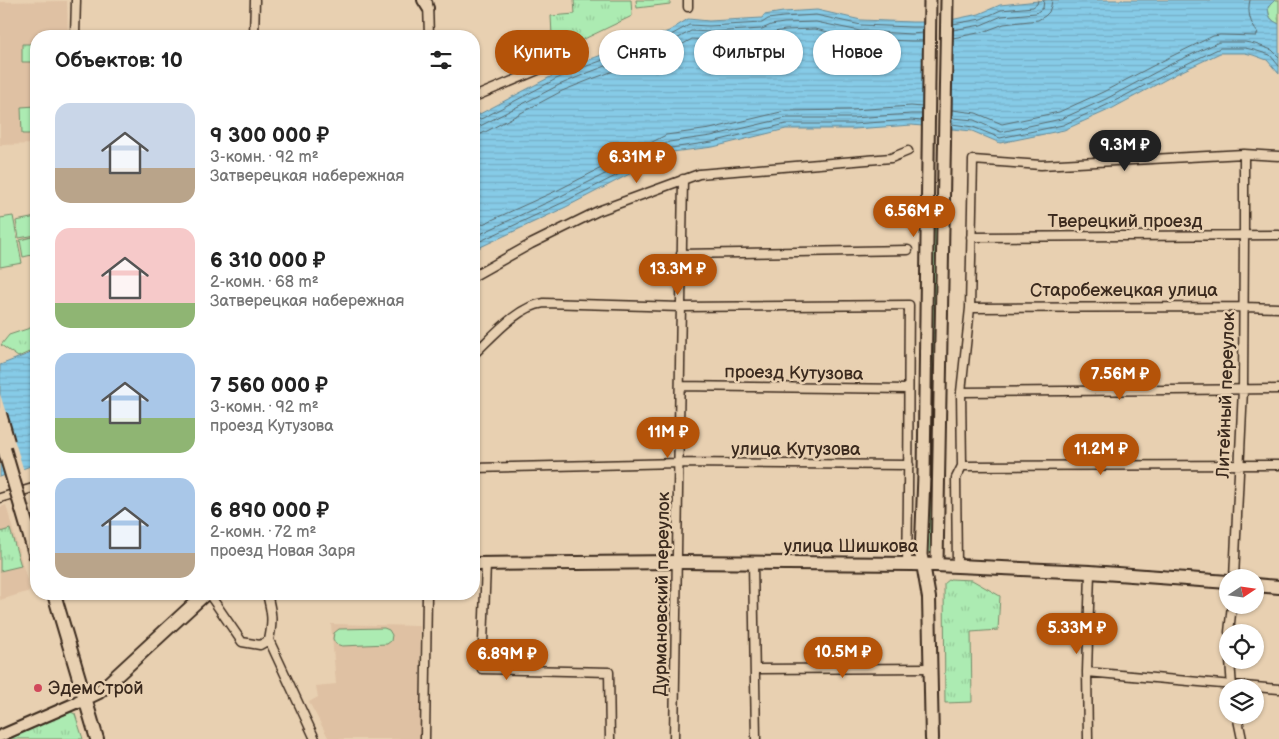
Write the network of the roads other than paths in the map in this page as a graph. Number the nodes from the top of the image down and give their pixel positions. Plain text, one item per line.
1 (76, 0) edge
2 (255, 0) edge
3 (930, 0) edge
4 (947, 0) edge
5 (426, 3) edge
6 (74, 30) edge
7 (254, 30) edge
8 (428, 30) edge
9 (526, 75) edge
10 (480, 94) edge
11 (908, 151) dead end
12 (1244, 154) junction
13 (1279, 156) edge
14 (683, 179) junction
15 (1244, 235) junction
16 (1279, 235) edge
17 (971, 237) junction
18 (908, 250) dead end
19 (682, 254) junction
20 (480, 273) edge
21 (681, 307) junction
22 (1243, 307) junction
23 (970, 308) junction
24 (1279, 308) edge
25 (480, 349) edge
26 (680, 386) junction
27 (908, 389) junction
28 (1243, 389) junction
29 (1279, 389) edge
30 (961, 392) junction
31 (0, 414) edge
32 (0, 435) edge
33 (679, 463) junction
34 (1239, 464) junction
35 (908, 465) junction
36 (1279, 465) edge
37 (962, 466) junction
38 (480, 468) edge
39 (30, 489) edge
40 (0, 498) edge
41 (30, 515) edge
42 (30, 537) edge
43 (677, 562) junction
44 (753, 563) junction
45 (480, 564) edge
46 (907, 564) junction
47 (923, 564) junction
48 (938, 564) junction
49 (957, 565) junction
50 (1234, 569) edge
51 (1090, 572) junction
52 (1219, 581) edge
53 (1264, 585) edge
54 (1279, 587) edge
55 (929, 598) junction
56 (49, 600) edge
57 (56, 600) edge
58 (199, 600) edge
59 (212, 600) edge
60 (269, 600) edge
61 (427, 600) edge
62 (269, 640) junction
63 (755, 668) junction
64 (931, 668) junction
65 (1087, 672) junction
66 (77, 681) junction
67 (1219, 685) edge
68 (1264, 688) edge
69 (1279, 689) edge
70 (82, 700) junction
71 (1239, 724) edge
72 (0, 736) edge
73 (88, 739) edge
74 (97, 739) edge
75 (315, 739) edge
76 (425, 739) edge
77 (610, 739) edge
78 (674, 739) edge
79 (756, 739) edge
80 (932, 739) edge
81 (1088, 739) edge
82 (1242, 739) edge

1 - 6 street
2 - 7 street
3 - 47 main road
4 - 48 main road
5 - 8 street
9 - 10 street
11 - 14 street
12 - 13 street
12 - 15 street, Литейный переулок
12 - 17 street
14 - 19 street, Дурмановский переулок
14 - 20 street
15 - 16 street, Тверецкий проезд
15 - 17 street, Тверецкий проезд
15 - 22 street, Литейный переулок
17 - 23 street
18 - 19 street
19 - 21 street, Дурмановский переулок
21 - 25 street
21 - 26 street, Дурмановский переулок
21 - 27 street
22 - 23 street, Старобежецкая улица
22 - 24 street, Старобежецкая улица
22 - 28 street, Литейный переулок
23 - 30 street
26 - 27 street, проезд Кутузова
26 - 33 street, Дурмановский переулок
27 - 35 street
28 - 29 street
28 - 30 street
28 - 34 street, Литейный переулок
30 - 37 street
31 - 41 main road, bridge
32 - 42 main road, bridge
33 - 35 street, улица Кутузова
33 - 38 street, улица Кутузова
33 - 43 street, Дурмановский переулок
34 - 36 street
34 - 37 street
34 - 50 street, Литейный переулок
35 - 46 street
37 - 49 street
39 - 40 street
43 - 44 main road, улица Шишкова
43 - 45 main road, улица Шишкова
43 - 78 street, Дурмановский переулок
44 - 46 main road, улица Шишкова
44 - 63 street
45 - 77 street
46 - 47 main road, улица Шишкова
47 - 48 main road, улица Шишкова
47 - 55 main road
48 - 49 main road, улица Шишкова
48 - 55 main road
49 - 51 main road, улица Шишкова
51 - 52 main road, улица Шишкова
51 - 65 street
53 - 54 main road
55 - 64 main road
56 - 66 main road
57 - 66 main road
58 - 70 main road
59 - 62 street
60 - 62 street
61 - 76 street
62 - 75 street
63 - 64 street
63 - 79 street
64 - 80 main road
65 - 67 street
65 - 81 street
66 - 70 main road
68 - 69 street
70 - 72 street
70 - 73 main road
70 - 74 main road
71 - 82 street

